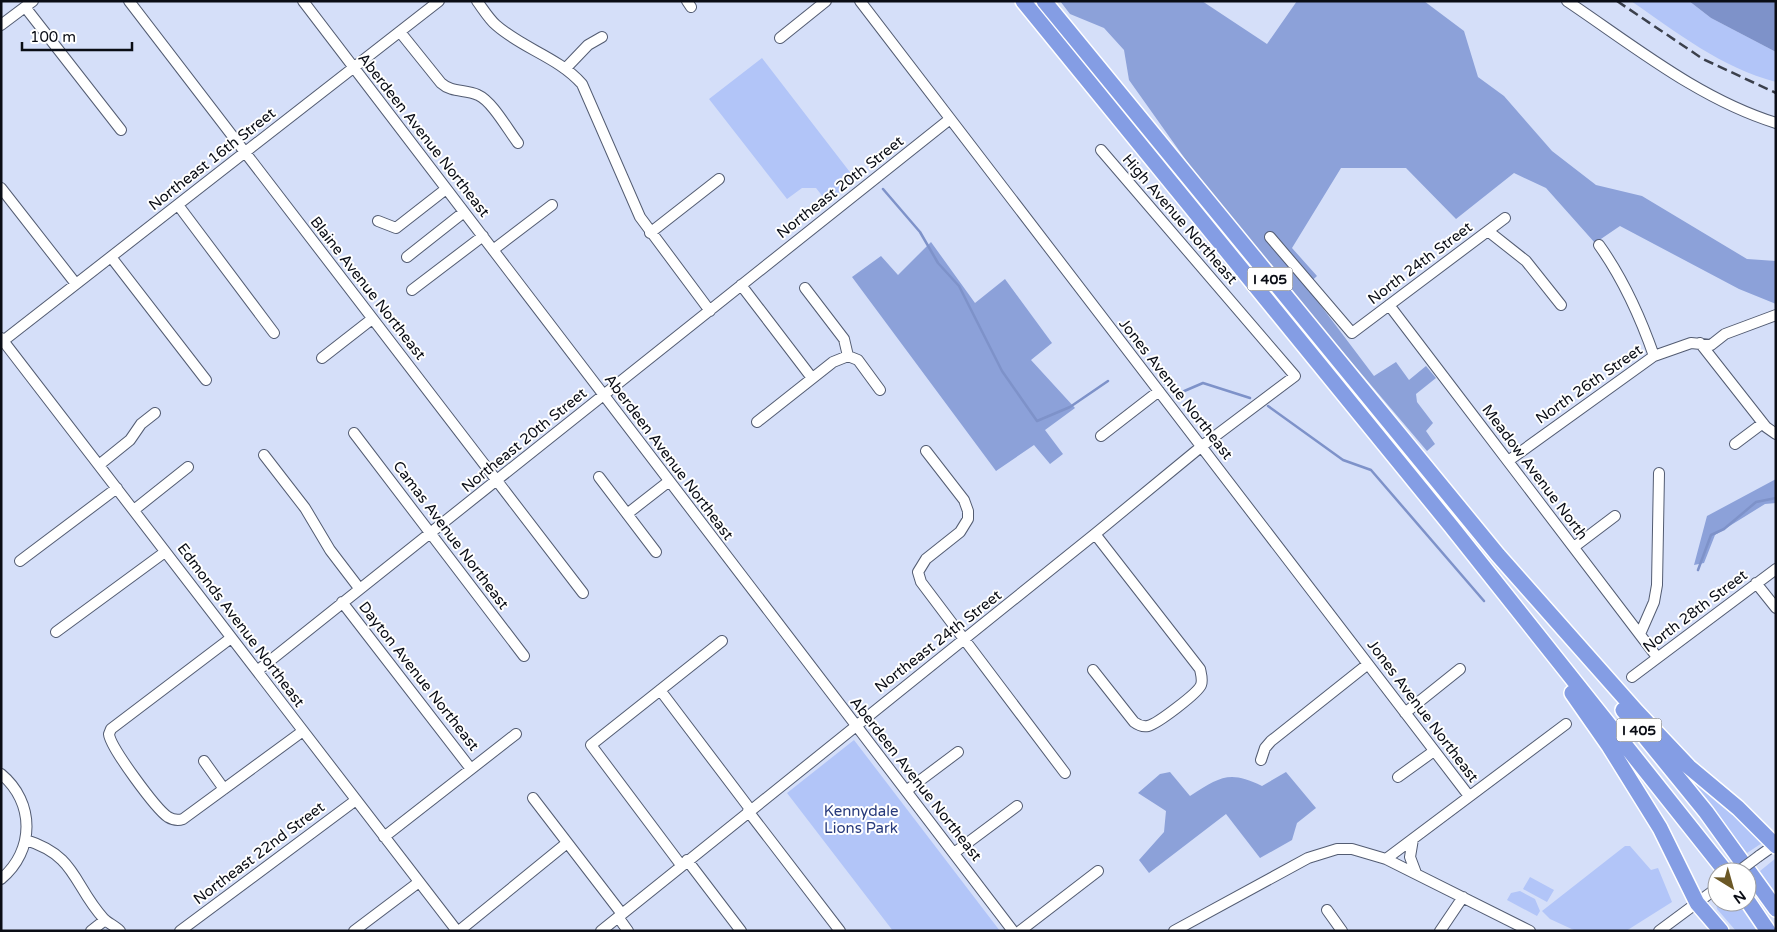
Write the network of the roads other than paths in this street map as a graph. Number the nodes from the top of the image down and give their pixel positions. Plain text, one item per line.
1 (129, 1) edge
2 (303, 1) edge
3 (439, 1) edge
4 (477, 1) edge
5 (826, 1) edge
6 (860, 1) edge
7 (1023, 1) edge
8 (1044, 1) edge
9 (1567, 1) edge
10 (29, 4) edge
11 (1, 25) edge
12 (400, 32) junction
13 (602, 37) dead end
14 (780, 38) dead end
15 (566, 68) junction
16 (354, 69) junction
17 (950, 119) junction
18 (1776, 123) edge
19 (121, 130) dead end
20 (518, 143) dead end
21 (1101, 150) dead end
22 (245, 153) junction
23 (719, 179) dead end
24 (1, 188) edge
25 (446, 189) junction
26 (178, 205) junction
27 (552, 205) dead end
28 (464, 212) junction
29 (1505, 218) dead end
30 (378, 221) dead end
31 (1488, 231) junction
32 (650, 233) junction
33 (482, 236) junction
34 (1270, 237) dead end
35 (1599, 245) dead end
36 (494, 250) junction
37 (111, 257) junction
38 (407, 257) dead end
39 (76, 284) junction
40 (741, 285) junction
41 (805, 288) dead end
42 (412, 290) dead end
43 (1389, 305) junction
44 (1561, 305) dead end
45 (710, 311) junction
46 (1776, 315) edge
47 (372, 319) junction
48 (274, 333) dead end
49 (2, 339) edge
50 (1700, 343) junction
51 (848, 356) junction
52 (1654, 356) junction
53 (322, 358) dead end
54 (1294, 376) joint
55 (812, 378) junction
56 (206, 380) dead end
57 (880, 390) dead end
58 (1159, 391) junction
59 (603, 396) junction
60 (155, 413) dead end
61 (757, 422) dead end
62 (1762, 423) junction
63 (354, 433) dead end
64 (1776, 434) edge
65 (1101, 436) dead end
66 (1735, 444) dead end
67 (1202, 446) junction
68 (926, 451) dead end
69 (264, 455) dead end
70 (1508, 460) junction
71 (99, 465) junction
72 (188, 467) dead end
73 (1659, 472) dead end
74 (599, 477) dead end
75 (498, 480) junction
76 (668, 482) junction
77 (116, 488) junction
78 (134, 510) junction
79 (627, 514) junction
80 (1615, 516) dead end
81 (1451, 526) junction
82 (431, 533) junction
83 (1095, 534) junction
84 (1574, 547) junction
85 (165, 552) junction
86 (656, 552) dead end
87 (1498, 555) junction
88 (20, 561) dead end
89 (1776, 569) edge
90 (1756, 583) junction
91 (360, 588) junction
92 (583, 593) dead end
93 (342, 602) junction
94 (1776, 608) edge
95 (56, 632) dead end
96 (1640, 634) junction
97 (231, 638) junction
98 (964, 640) junction
99 (722, 641) dead end
100 (524, 656) dead end
101 (1657, 657) junction
102 (1368, 664) junction
103 (1460, 669) dead end
104 (1093, 670) dead end
105 (257, 671) junction
106 (1632, 677) dead end
107 (660, 690) junction
108 (1405, 713) junction
109 (1566, 724) dead end
110 (855, 725) junction
111 (303, 732) junction
112 (516, 734) dead end
113 (1434, 750) junction
114 (958, 752) dead end
115 (1261, 760) dead end
116 (204, 761) dead end
117 (471, 769) junction
118 (1065, 773) dead end
119 (1, 774) edge
120 (1398, 777) dead end
121 (224, 789) junction
122 (906, 791) junction
123 (1469, 796) junction
124 (533, 798) dead end
125 (356, 800) junction
126 (1017, 806) dead end
127 (749, 810) junction
128 (384, 837) junction
129 (1412, 838) junction
130 (26, 840) junction
131 (567, 843) junction
132 (1775, 845) edge
133 (954, 853) junction
134 (1386, 859) junction
135 (684, 862) junction
136 (1727, 862) edge
137 (1750, 862) edge
138 (1098, 871) dead end
139 (1416, 874) junction
140 (1, 879) edge
141 (419, 882) junction
142 (1707, 894) edge
143 (1707, 896) edge
144 (1463, 897) junction
145 (1776, 909) edge
146 (1328, 910) dead end
147 (1714, 912) edge
148 (1755, 912) edge
149 (620, 916) junction
150 (105, 920) junction
151 (91, 931) edge
152 (120, 931) edge
153 (180, 931) edge
154 (354, 931) edge
155 (458, 931) edge
156 (601, 931) edge
157 (628, 931) edge
158 (740, 931) edge
159 (840, 931) edge
160 (1013, 931) edge
161 (1020, 931) edge
162 (1174, 931) edge
163 (1342, 931) edge
164 (1440, 931) edge
165 (1530, 931) edge
166 (1659, 931) edge
167 (1720, 931) edge
168 (1768, 931) edge

1 - 22 street, Blaine Avenue Northeast
2 - 16 street, Aberdeen Avenue Northeast
3 - 12 street, Northeast 16th Street
4 - 15 street
5 - 14 street
6 - 17 street, Jones Avenue Northeast
7 - 81 highway, I 405
8 - 87 highway, I 405
9 - 18 street
10 - 11 street
10 - 19 street
12 - 16 street, Northeast 16th Street
12 - 20 street
13 - 15 street
15 - 32 street
16 - 22 street, Northeast 16th Street
16 - 25 street, Aberdeen Avenue Northeast
17 - 40 street, Northeast 20th Street
17 - 58 street, Jones Avenue Northeast
21 - 54 street, High Avenue Northeast
22 - 26 street, Northeast 16th Street
22 - 47 street, Blaine Avenue Northeast
23 - 32 street
24 - 39 street
25 - 28 street, Aberdeen Avenue Northeast
25 - 30 street
26 - 37 street, Northeast 16th Street
26 - 48 street
27 - 36 street
28 - 33 street, Aberdeen Avenue Northeast
28 - 38 street
29 - 31 street, North 24th Street
31 - 43 street, North 24th Street
31 - 44 street
32 - 45 street
33 - 36 street, Aberdeen Avenue Northeast
33 - 42 street
34 - 43 street, North 24th Street
35 - 52 street
36 - 59 street, Aberdeen Avenue Northeast
37 - 39 street, Northeast 16th Street
37 - 56 street
39 - 49 street, Northeast 16th Street
40 - 45 street, Northeast 20th Street
40 - 55 street
41 - 51 street
43 - 70 street, Meadow Avenue North
45 - 59 street, Northeast 20th Street
46 - 50 street, North 26th Street
47 - 53 street
47 - 75 street, Blaine Avenue Northeast
49 - 71 street, Edmonds Avenue Northeast
50 - 52 street, North 26th Street
50 - 62 street
51 - 55 street
51 - 57 street
52 - 70 street, North 26th Street
54 - 67 street, Northeast 24th Street
55 - 61 street
58 - 65 street
58 - 67 street, Jones Avenue Northeast
59 - 75 street, Northeast 20th Street
59 - 76 street, Aberdeen Avenue Northeast
60 - 71 street
62 - 64 street
62 - 66 street
63 - 82 street, Camas Avenue Northeast
67 - 83 street, Northeast 24th Street
67 - 102 street, Jones Avenue Northeast
68 - 98 street
69 - 91 street, Dayton Avenue Northeast
70 - 84 street, Meadow Avenue North
71 - 77 street, Edmonds Avenue Northeast
72 - 78 street
73 - 96 street
74 - 79 street
75 - 82 street, Northeast 20th Street
75 - 92 street, Blaine Avenue Northeast
76 - 79 street
76 - 110 street, Aberdeen Avenue Northeast
77 - 78 street, Edmonds Avenue Northeast
77 - 88 street
78 - 85 street, Edmonds Avenue Northeast
79 - 86 street
80 - 84 street
81 - 136 highway, I 405
81 - 142 highway
82 - 91 street, Northeast 20th Street
82 - 100 street, Camas Avenue Northeast
83 - 98 street, Northeast 24th Street
83 - 104 street
84 - 96 street, Meadow Avenue North
85 - 95 street
85 - 97 street, Edmonds Avenue Northeast
87 - 132 highway
87 - 145 highway, I 405
89 - 90 street, North 28th Street
90 - 94 street
90 - 101 street, North 28th Street
91 - 93 street, Northeast 20th Street
93 - 105 street, Northeast 20th Street
93 - 117 street, Dayton Avenue Northeast
96 - 101 street, Meadow Avenue North
97 - 105 street, Edmonds Avenue Northeast
97 - 121 street
98 - 110 street, Northeast 24th Street
98 - 118 street
99 - 107 street
101 - 106 street, North 28th Street
102 - 108 street, Jones Avenue Northeast
102 - 115 street
103 - 108 street
105 - 111 street, Edmonds Avenue Northeast
107 - 127 street
107 - 135 street
108 - 113 street, Jones Avenue Northeast
109 - 123 street
110 - 122 street, Aberdeen Avenue Northeast
110 - 127 street, Northeast 24th Street
111 - 121 street
111 - 125 street, Edmonds Avenue Northeast
112 - 117 street
113 - 120 street
113 - 123 street, Jones Avenue Northeast
114 - 122 street
116 - 121 street
117 - 128 street
119 - 130 street
122 - 133 street, Aberdeen Avenue Northeast
123 - 129 street
124 - 131 street
125 - 128 street, Edmonds Avenue Northeast
125 - 153 street, Northeast 22nd Street
126 - 133 street
127 - 135 street, Northeast 24th Street
127 - 159 street
128 - 141 street, Edmonds Avenue Northeast
129 - 134 street
129 - 139 street
130 - 140 street
130 - 150 street
131 - 149 street
131 - 155 street
132 - 137 street, bridge
133 - 160 street, Aberdeen Avenue Northeast
134 - 139 street
134 - 162 street
135 - 149 street, Northeast 24th Street
135 - 158 street
138 - 161 street
139 - 144 street
141 - 154 street
141 - 155 street, Edmonds Avenue Northeast
143 - 166 street
144 - 164 street
144 - 165 street
146 - 163 street
147 - 167 highway
148 - 168 highway
149 - 156 street, Northeast 24th Street
149 - 157 street
150 - 151 street
150 - 152 street

